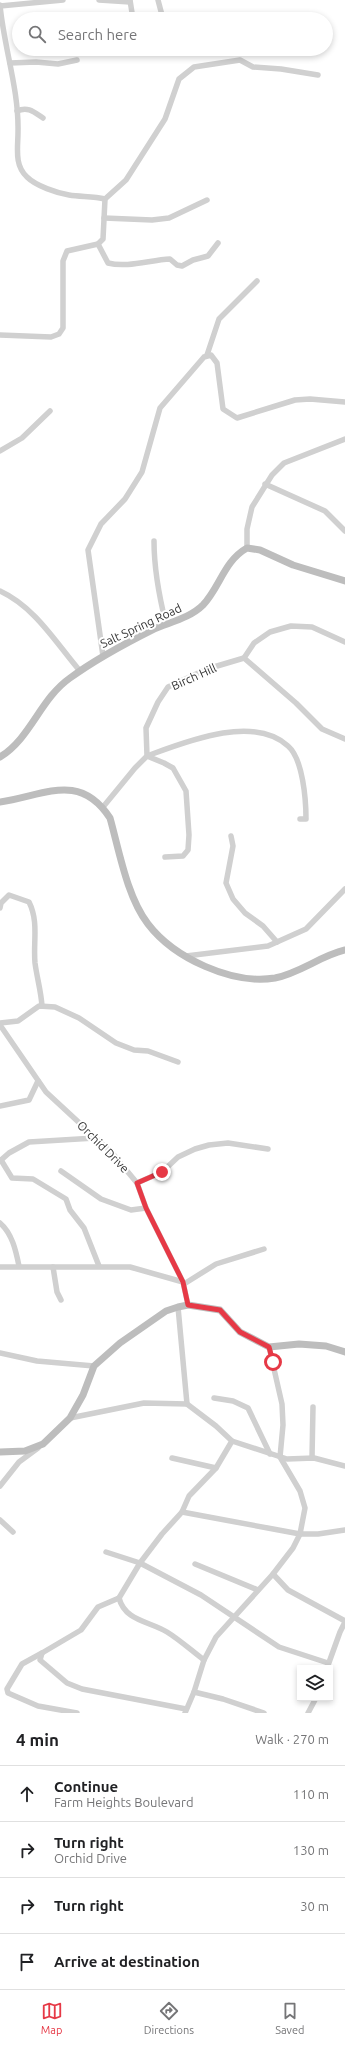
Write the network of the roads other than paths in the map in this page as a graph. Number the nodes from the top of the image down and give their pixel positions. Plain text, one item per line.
1 (63, 0) edge
2 (99, 0) edge
3 (158, 0) edge
4 (130, 1) edge
5 (0, 6) edge
6 (132, 12) edge
7 (161, 12) edge
8 (2, 33) edge
9 (77, 60) dead end
10 (10, 63) junction
11 (318, 75) dead end
12 (16, 110) junction
13 (43, 118) dead end
14 (105, 199) junction
15 (207, 200) dead end
16 (104, 218) junction
17 (218, 243) dead end
18 (98, 244) junction
19 (257, 281) dead end
20 (0, 335) edge
21 (207, 355) junction
22 (345, 402) edge
23 (50, 411) dead end
24 (345, 438) edge
25 (0, 451) edge
26 (265, 484) junction
27 (345, 531) edge
28 (154, 541) dead end
29 (247, 548) junction
30 (345, 581) edge
31 (0, 591) edge
32 (166, 624) junction
33 (345, 642) edge
34 (103, 656) junction
35 (244, 658) junction
36 (80, 671) junction
37 (345, 739) edge
38 (147, 756) junction
39 (0, 757) edge
40 (0, 802) edge
41 (103, 807) junction
42 (300, 819) dead end
43 (231, 836) dead end
44 (165, 857) dead end
45 (345, 889) edge
46 (0, 908) edge
47 (277, 942) junction
48 (345, 950) edge
49 (186, 956) junction
50 (42, 1006) junction
51 (0, 1024) edge
52 (178, 1062) dead end
53 (38, 1081) junction
54 (0, 1106) edge
55 (95, 1138) junction
56 (268, 1149) dead end
57 (1, 1161) edge
58 (62, 1171) dead end
59 (137, 1183) junction
60 (146, 1208) junction
61 (0, 1223) edge
62 (264, 1249) dead end
63 (20, 1266) junction
64 (99, 1266) junction
65 (0, 1267) edge
66 (53, 1267) junction
67 (184, 1283) junction
68 (61, 1300) dead end
69 (188, 1305) junction
70 (178, 1307) junction
71 (269, 1347) junction
72 (345, 1352) edge
73 (0, 1353) edge
74 (94, 1366) junction
75 (214, 1398) dead end
76 (187, 1404) junction
77 (313, 1407) dead end
78 (70, 1418) junction
79 (232, 1441) junction
80 (42, 1444) junction
81 (0, 1452) edge
82 (270, 1454) junction
83 (280, 1457) junction
84 (172, 1458) dead end
85 (312, 1458) junction
86 (345, 1466) edge
87 (216, 1468) junction
88 (0, 1486) edge
89 (182, 1512) junction
90 (0, 1520) edge
91 (345, 1530) edge
92 (13, 1532) dead end
93 (300, 1534) junction
94 (106, 1552) dead end
95 (140, 1563) junction
96 (195, 1564) dead end
97 (273, 1574) junction
98 (258, 1590) junction
99 (119, 1598) junction
100 (234, 1616) junction
101 (345, 1621) edge
102 (42, 1653) junction
103 (204, 1660) junction
104 (328, 1665) edge
105 (194, 1692) junction
106 (314, 1701) edge
107 (185, 1711) edge
108 (77, 1713) edge
109 (264, 1713) edge
110 (308, 1713) edge

1 - 5 street
2 - 4 street
3 - 7 street
4 - 6 street
5 - 8 street
8 - 10 street
9 - 10 street
10 - 12 street
11 - 14 street
12 - 13 street
12 - 14 street
14 - 16 street
15 - 16 street
16 - 18 street
17 - 18 street
18 - 20 street
19 - 21 street
21 - 22 street
21 - 34 street
23 - 25 street
24 - 26 street
26 - 27 street
26 - 29 street
28 - 32 street
29 - 30 street
29 - 32 street, Salt Spring Road
31 - 36 street
32 - 34 street, Salt Spring Road
33 - 35 street
34 - 36 street, Salt Spring Road
35 - 37 street
35 - 38 street, Birch Hill
36 - 39 street, Salt Spring Road
38 - 41 street
38 - 42 street
38 - 44 street
40 - 41 street
41 - 49 street
43 - 47 street
45 - 47 street
46 - 50 street
47 - 49 street
48 - 49 street
50 - 51 street
50 - 52 street
51 - 53 street, Orchid Drive
53 - 54 street
53 - 55 street, Orchid Drive
55 - 57 street
55 - 59 street, Orchid Drive
56 - 59 street
57 - 64 street
58 - 60 street
59 - 60 street, Orchid Drive
60 - 67 street, Orchid Drive
61 - 63 street
62 - 67 street
63 - 65 street
63 - 66 street
64 - 66 street
64 - 67 street
66 - 68 street
67 - 69 street, Orchid Drive
69 - 70 street
69 - 71 street
70 - 74 street
70 - 76 street
71 - 72 street
71 - 83 street
73 - 74 street
74 - 78 street
75 - 82 street
76 - 78 street
76 - 79 street
77 - 85 street
78 - 80 street
79 - 82 street
79 - 87 street
80 - 81 street
80 - 88 street
82 - 83 street
83 - 85 street
83 - 93 street
84 - 87 street
85 - 86 street
87 - 89 street
89 - 93 street
89 - 95 street
90 - 92 street
91 - 93 street
93 - 97 street
94 - 95 street
95 - 99 street
95 - 100 street
96 - 98 street
97 - 98 street
97 - 101 street
98 - 100 street
99 - 102 street
99 - 103 street
100 - 103 street
100 - 104 street
101 - 104 street
102 - 107 street
102 - 108 street
103 - 105 street
105 - 107 street
105 - 109 street
106 - 110 street

